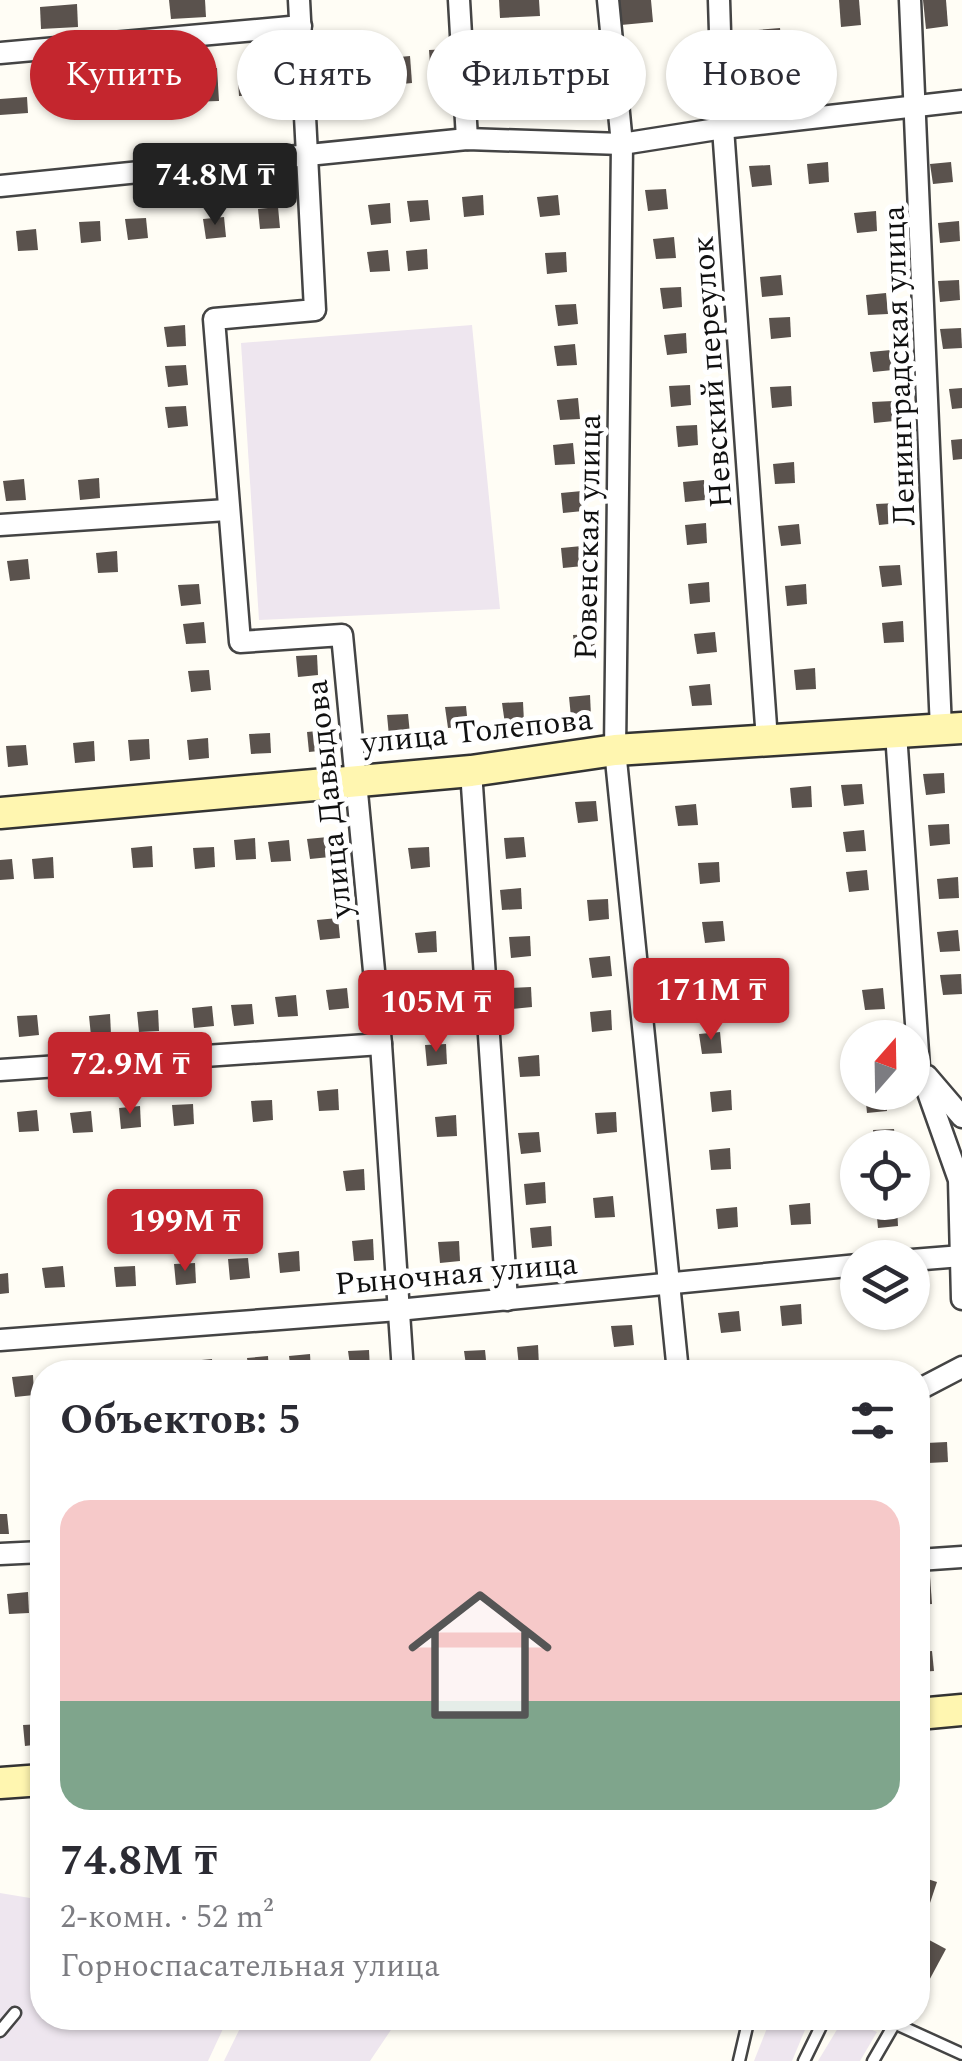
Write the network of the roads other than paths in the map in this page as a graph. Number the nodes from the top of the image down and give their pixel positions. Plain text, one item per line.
1 (299, 0) edge
2 (459, 0) edge
3 (608, 0) edge
4 (719, 0) edge
5 (910, 0) edge
6 (301, 26) junction
7 (0, 53) edge
8 (962, 102) edge
9 (918, 106) junction
10 (723, 128) junction
11 (466, 139) junction
12 (622, 144) junction
13 (310, 156) junction
14 (0, 186) edge
15 (226, 510) junction
16 (0, 525) edge
17 (952, 728) edge
18 (896, 733) junction
19 (767, 740) junction
20 (615, 750) junction
21 (472, 771) junction
22 (358, 778) junction
23 (0, 812) edge
24 (916, 1020) edge
25 (381, 1044) junction
26 (0, 1070) edge
27 (930, 1080) edge
28 (930, 1098) edge
29 (962, 1118) edge
30 (960, 1256) edge
31 (930, 1258) edge
32 (840, 1267) edge
33 (668, 1282) junction
34 (962, 1299) edge
35 (508, 1300) junction
36 (398, 1310) junction
37 (0, 1340) edge
38 (402, 1360) edge
39 (677, 1360) edge
40 (962, 1366) edge
41 (930, 1383) edge
42 (30, 1553) edge
43 (0, 1554) edge
44 (962, 1558) edge
45 (930, 1559) edge
46 (962, 1710) edge
47 (930, 1713) edge
48 (30, 1781) edge
49 (0, 1783) edge
50 (15, 2013) dead end
51 (745, 2030) edge
52 (819, 2030) edge
53 (891, 2030) edge
54 (908, 2030) edge
55 (0, 2032) edge
56 (955, 2055) edge
57 (738, 2061) edge
58 (804, 2061) edge
59 (873, 2061) edge

1 - 6 street, улица Давыдова
2 - 11 street
3 - 12 street, Ровенская улица
4 - 10 street, Невский переулок
5 - 9 street, Ленинградская улица
6 - 7 street
6 - 13 street, улица Давыдова
8 - 9 street
9 - 10 street
9 - 17 street, Ленинградская улица
10 - 12 street
10 - 19 street, Невский переулок
11 - 12 street
11 - 13 street
12 - 20 street, Ровенская улица
13 - 14 street
13 - 15 street, улица Давыдова
15 - 16 street
15 - 22 street, улица Давыдова
17 - 18 street, улица Толепова
18 - 19 street, улица Толепова
18 - 24 street
19 - 20 street, улица Толепова
20 - 21 street, улица Толепова
20 - 33 street, Ровенская улица
21 - 22 street, улица Толепова
21 - 35 street
22 - 23 street, улица Толепова
22 - 25 street, улица Давыдова
25 - 26 street
25 - 36 street, улица Давыдова
27 - 29 street
28 - 30 street
30 - 31 street
30 - 34 street
32 - 33 street, Рыночная улица
33 - 35 street, Рыночная улица
33 - 39 street, Ровенская улица
35 - 36 street, Рыночная улица
36 - 37 street, Рыночная улица
36 - 38 street, улица Давыдова
40 - 41 street
42 - 43 street
44 - 45 street
46 - 47 street
48 - 49 street
50 - 55 lane
51 - 57 lane
52 - 58 lane
53 - 59 lane
54 - 56 lane

